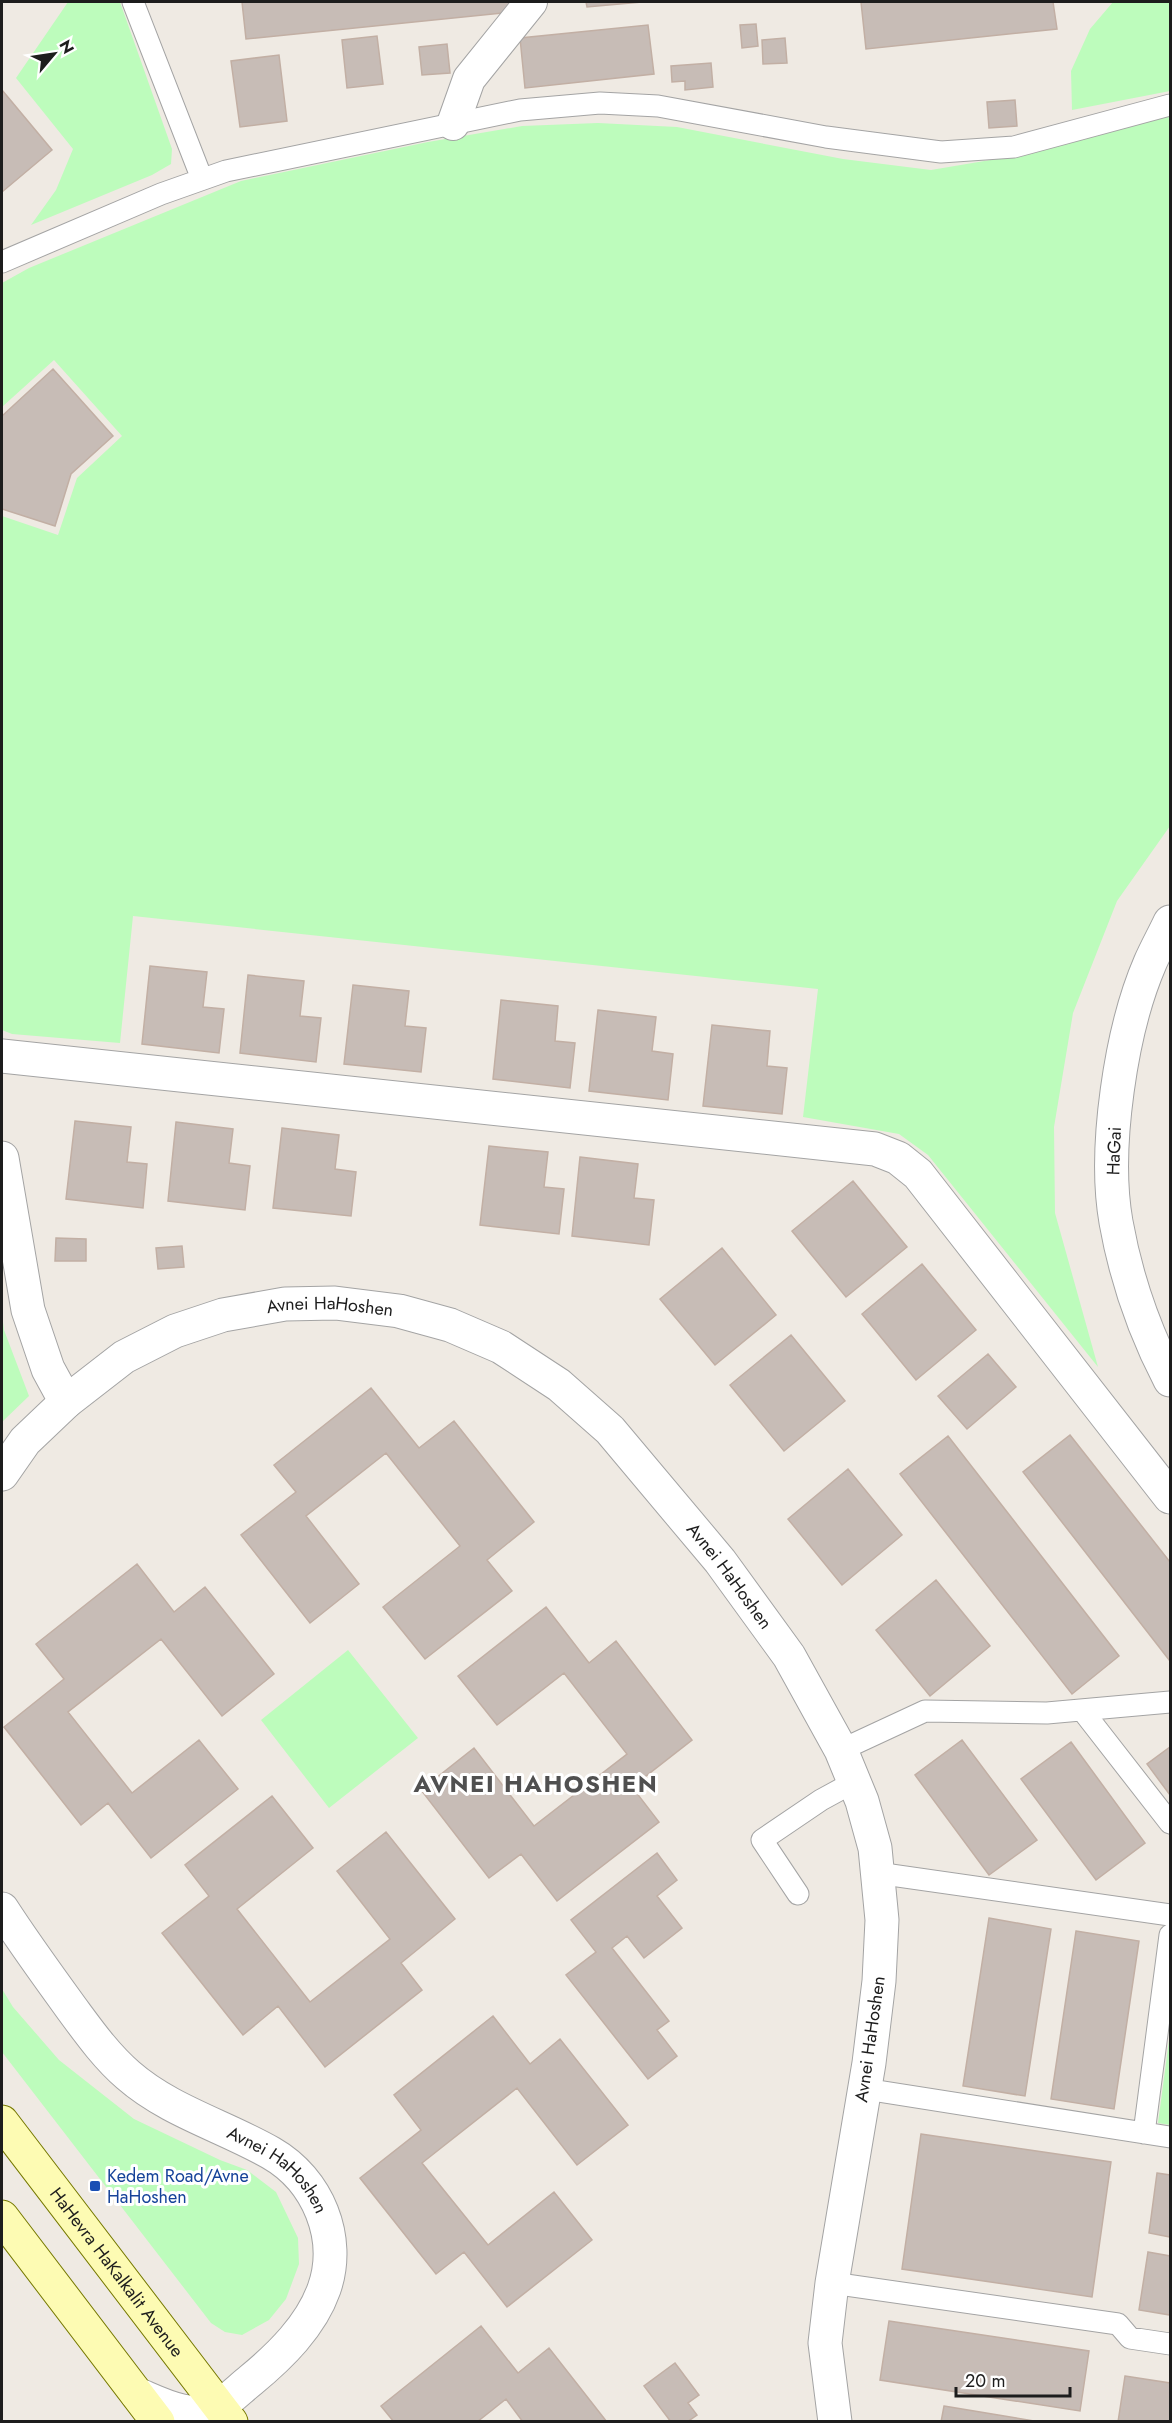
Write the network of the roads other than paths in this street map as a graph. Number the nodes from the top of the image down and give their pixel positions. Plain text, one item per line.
1 (133, 2) edge
2 (531, 2) edge
3 (1170, 105) edge
4 (453, 124) junction
5 (202, 179) junction
6 (2, 262) edge
7 (1170, 922) edge
8 (2, 1056) edge
9 (2, 1158) edge
10 (1170, 1380) edge
11 (66, 1402) junction
12 (2, 1474) edge
13 (1170, 1497) edge
14 (1170, 1702) edge
15 (1082, 1710) junction
16 (841, 1750) junction
17 (854, 1782) junction
18 (1170, 1823) edge
19 (877, 1874) junction
20 (798, 1894) dead end
21 (2, 1909) edge
22 (1170, 1915) edge
23 (1170, 1935) edge
24 (865, 2089) junction
25 (2, 2122) edge
26 (1144, 2133) junction
27 (1170, 2138) edge
28 (2, 2217) edge
29 (832, 2283) junction
30 (1170, 2344) edge
31 (137, 2394) junction
32 (225, 2414) edge
33 (158, 2421) edge
34 (836, 2421) edge

1 - 5 lane
2 - 4 street
3 - 4 lane
4 - 5 lane
5 - 6 lane
7 - 10 street, HaGai
8 - 13 street
9 - 11 street
11 - 12 street, Avnei HaHoshen
11 - 16 street, Avnei HaHoshen
14 - 15 lane
15 - 16 lane
15 - 18 lane
16 - 17 street, Avnei HaHoshen
17 - 19 street, Avnei HaHoshen
17 - 20 lane
19 - 22 lane
19 - 24 street, Avnei HaHoshen
21 - 32 street, Avnei HaHoshen
23 - 26 lane
24 - 26 lane
24 - 29 street, Avnei HaHoshen
25 - 32 main road, HaHevra HaKalkalit Avenue
26 - 27 lane
28 - 31 main road
29 - 30 lane
29 - 34 street, Avnei HaHoshen
31 - 32 street, Avnei HaHoshen
31 - 33 main road

